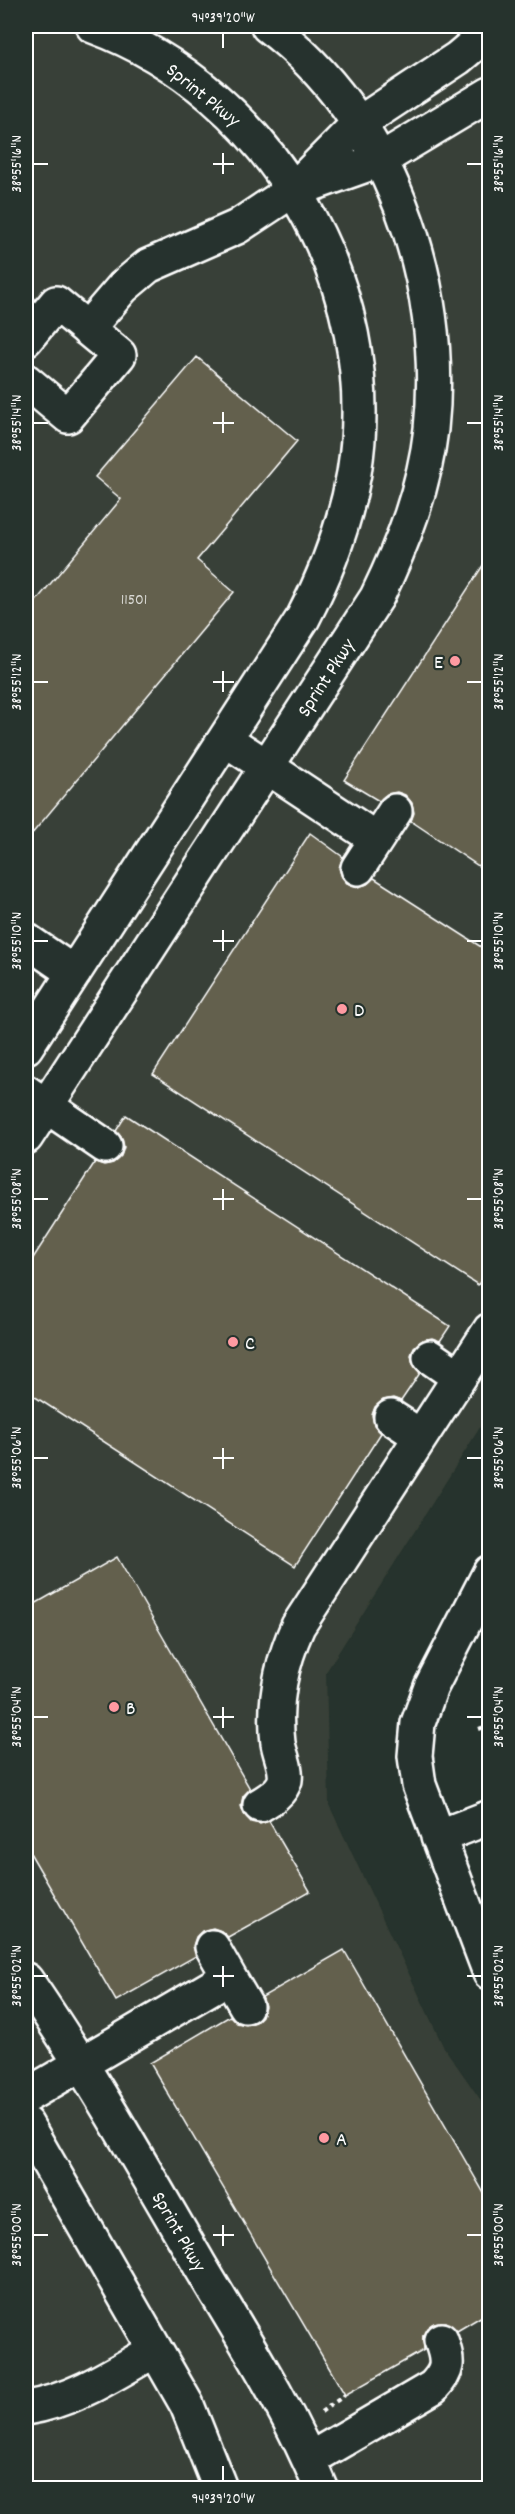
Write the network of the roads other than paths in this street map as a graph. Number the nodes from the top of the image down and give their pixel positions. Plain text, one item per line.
1 (93, 26) edge
2 (268, 26) edge
3 (489, 31) edge
4 (489, 94) edge
5 (358, 124) junction
6 (380, 160) junction
7 (293, 190) junction
8 (87, 329) junction
9 (26, 339) edge
10 (26, 381) edge
11 (225, 739) junction
12 (266, 767) junction
13 (395, 811) dead end
14 (376, 839) junction
15 (358, 867) dead end
16 (26, 940) edge
17 (74, 973) junction
18 (26, 1047) edge
19 (36, 1099) edge
20 (26, 1137) edge
21 (105, 1146) dead end
22 (489, 1330) edge
23 (430, 1358) dead end
24 (459, 1377) junction
25 (391, 1417) dead end
26 (420, 1436) junction
27 (489, 1572) edge
28 (260, 1805) dead end
29 (489, 1817) edge
30 (438, 1837) junction
31 (212, 1947) dead end
32 (489, 1973) edge
33 (229, 1977) junction
34 (26, 1980) edge
35 (246, 2006) dead end
36 (81, 2063) junction
37 (26, 2096) edge
38 (26, 2124) edge
39 (441, 2340) dead end
40 (155, 2350) junction
41 (26, 2408) edge
42 (315, 2474) edge
43 (220, 2488) edge

1 - 7 street, Sprint Pkwy
2 - 5 street, Sprint Pkwy
3 - 5 street
4 - 6 street
5 - 6 street, Sprint Pkwy
5 - 7 street
6 - 7 street
6 - 12 street, Sprint Pkwy
7 - 8 street
7 - 11 street, Sprint Pkwy
8 - 9 street
8 - 10 street
11 - 12 street
11 - 17 street, Sprint Pkwy
12 - 14 street
12 - 19 street, Sprint Pkwy
13 - 14 street
14 - 15 street
16 - 17 street
17 - 18 street, Sprint Pkwy
19 - 20 street, Sprint Pkwy
19 - 21 street
22 - 24 street
23 - 24 street
24 - 26 street
25 - 26 street
26 - 28 street
27 - 30 street
29 - 30 street
30 - 32 street
31 - 33 street
33 - 35 street
33 - 36 street
34 - 36 street, Sprint Pkwy
36 - 37 street
36 - 42 street, Sprint Pkwy
38 - 40 street
39 - 42 street
40 - 41 street
40 - 43 street

